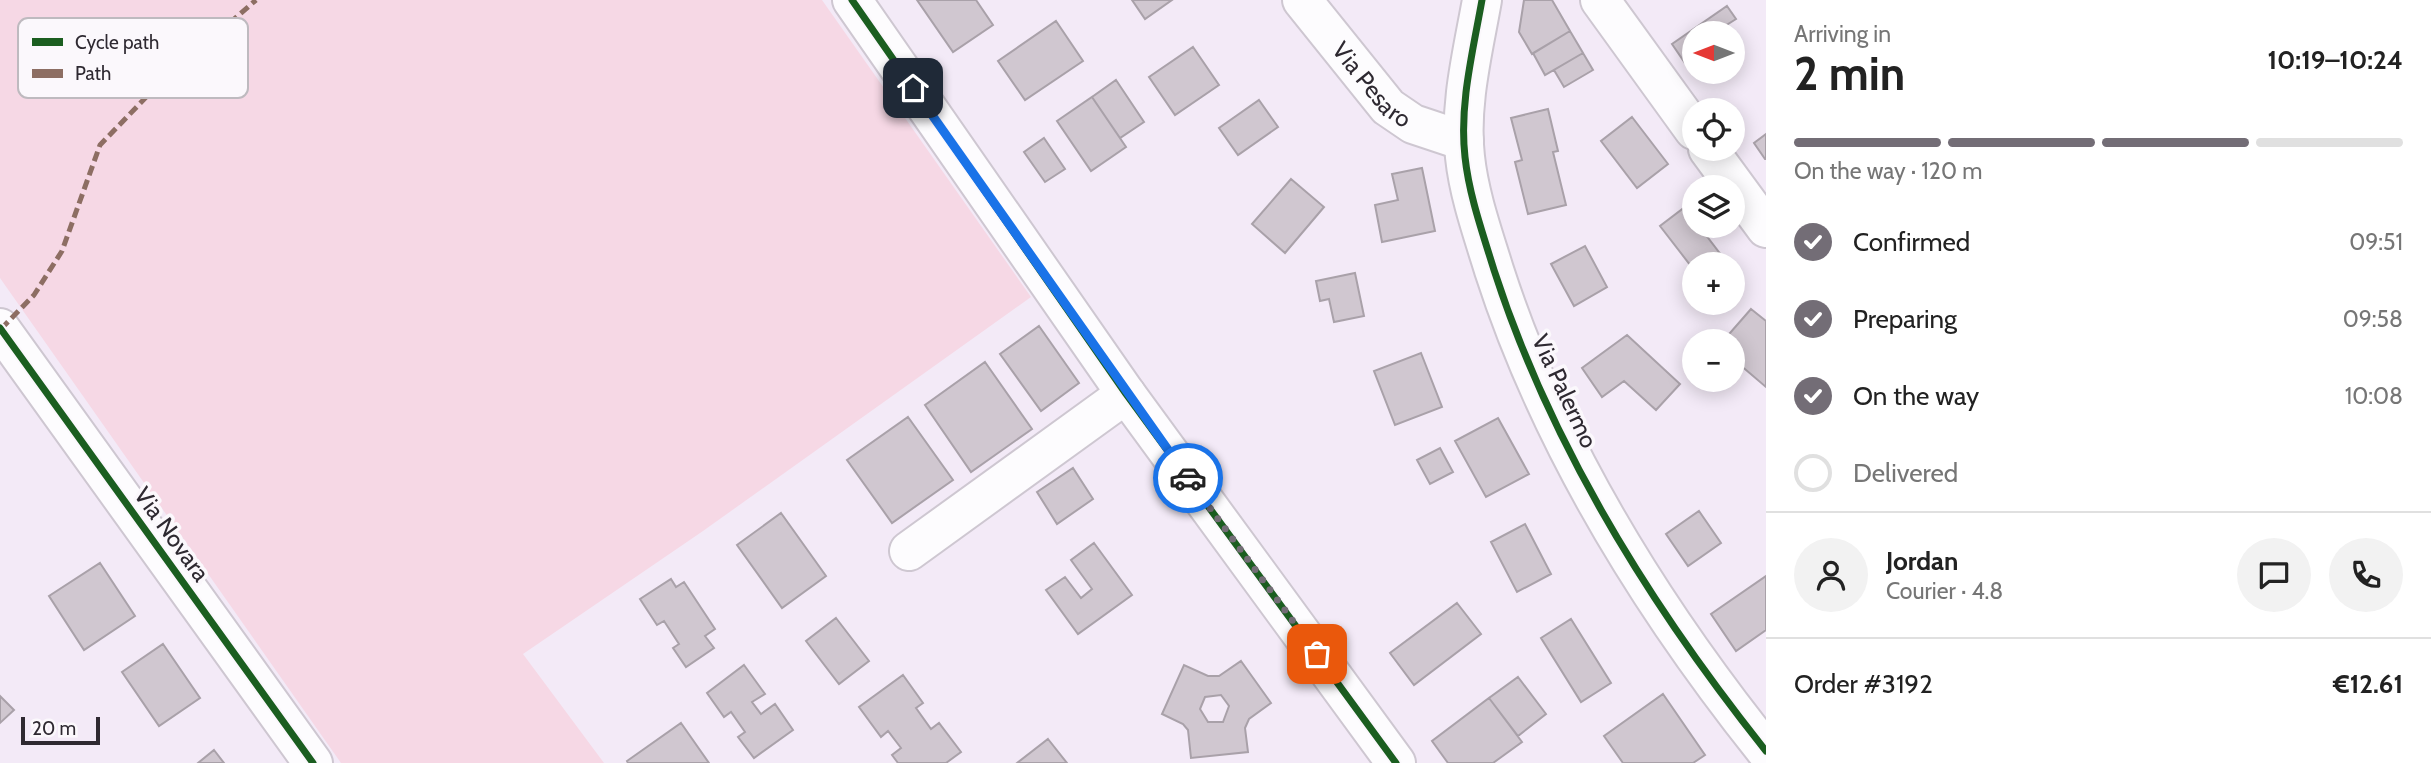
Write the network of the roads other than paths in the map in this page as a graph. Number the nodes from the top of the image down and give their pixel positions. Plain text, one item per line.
1 (852, 0) edge
2 (1301, 0) edge
3 (1482, 0) edge
4 (1600, 0) edge
5 (1682, 113) edge
6 (1464, 141) junction
7 (1717, 161) edge
8 (1766, 228) edge
9 (0, 328) edge
10 (1126, 394) junction
11 (909, 551) dead end
12 (1766, 751) edge
13 (313, 763) edge
14 (1396, 763) edge

1 - 10 street
2 - 6 street, Via Pesaro
3 - 6 street, Via Palermo
4 - 5 street
6 - 12 street, Via Palermo
7 - 8 street
9 - 13 street, Via Novara
10 - 11 street
10 - 14 street

